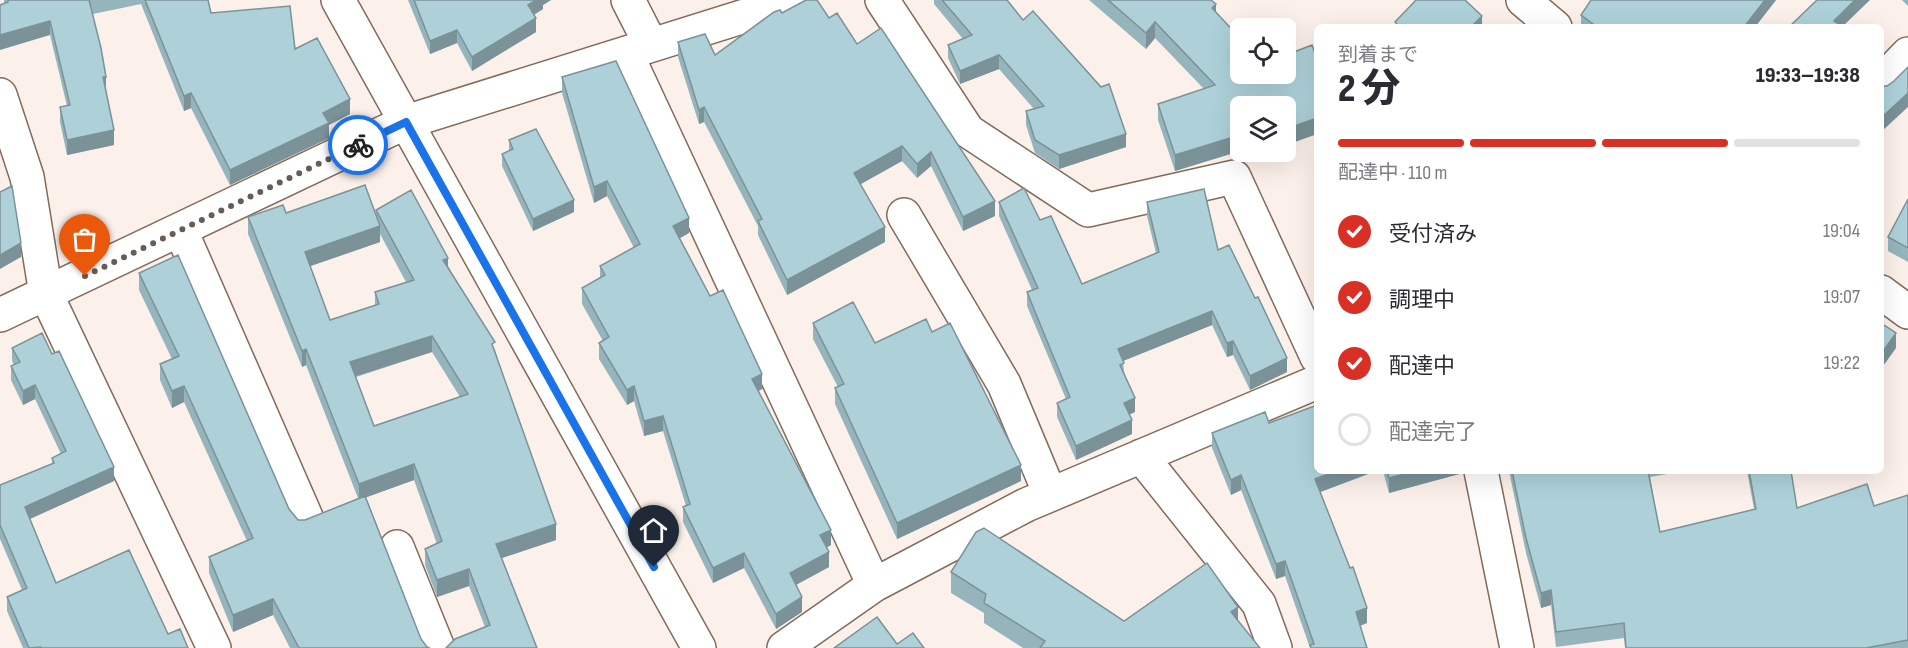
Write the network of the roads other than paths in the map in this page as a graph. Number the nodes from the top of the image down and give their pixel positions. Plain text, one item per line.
1 (338, 0) edge
2 (628, 0) edge
3 (796, 0) edge
4 (882, 0) edge
5 (1523, 0) edge
6 (1551, 24) edge
7 (638, 49) junction
8 (1908, 54) edge
9 (1884, 79) edge
10 (0, 95) edge
11 (406, 122) junction
12 (11, 166) edge
13 (904, 215) dead end
14 (181, 231) junction
15 (46, 294) junction
16 (1884, 294) edge
17 (1908, 312) edge
18 (0, 315) edge
19 (1314, 350) edge
20 (1314, 383) edge
21 (1141, 456) junction
22 (1482, 474) edge
23 (1050, 494) junction
24 (306, 517) edge
25 (397, 547) dead end
26 (874, 585) junction
27 (214, 648) edge
28 (438, 648) edge
29 (699, 648) edge
30 (784, 648) edge
31 (1275, 648) edge
32 (1517, 648) edge

1 - 11 street
2 - 7 street
3 - 7 street
4 - 19 street
5 - 6 street
7 - 11 street
7 - 26 street
8 - 9 street
10 - 12 street
11 - 14 street
11 - 29 street
12 - 15 street
13 - 23 street
14 - 15 street
14 - 24 street
15 - 18 street
15 - 27 street
16 - 17 street
20 - 21 street
21 - 23 street
21 - 31 street
22 - 32 street
23 - 26 street
25 - 28 street
26 - 30 street

